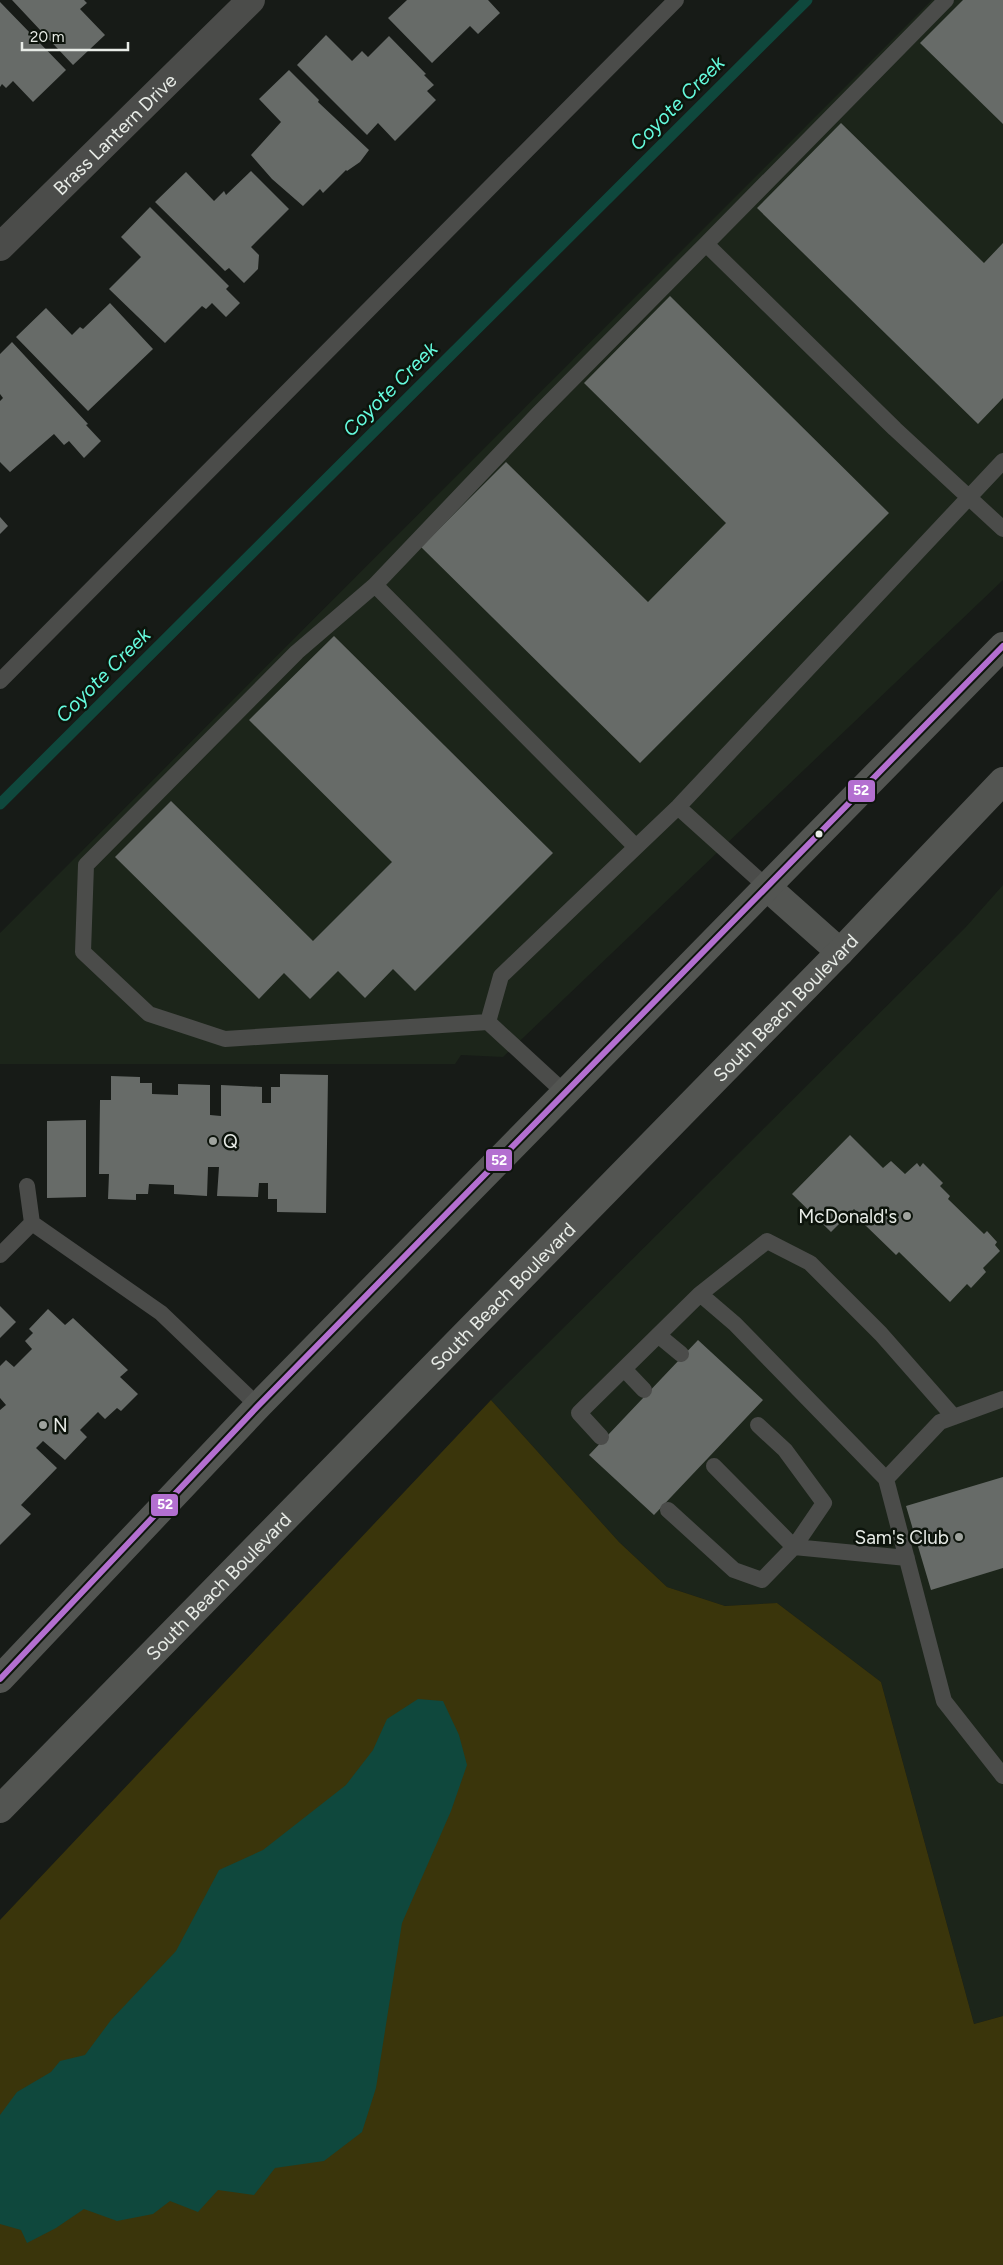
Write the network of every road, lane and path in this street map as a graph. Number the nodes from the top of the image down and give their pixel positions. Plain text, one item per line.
1 (251, 0) edge
2 (676, 0) edge
3 (946, 0) edge
4 (706, 244) junction
5 (0, 246) edge
6 (1003, 461) edge
7 (968, 497) junction
8 (1003, 529) edge
9 (375, 585) junction
10 (1003, 646) edge
11 (0, 681) edge
12 (1003, 781) edge
13 (678, 807) junction
14 (636, 847) junction
15 (768, 888) junction
16 (840, 952) junction
17 (488, 1022) junction
18 (565, 1093) junction
19 (27, 1186) dead end
20 (32, 1223) junction
21 (0, 1255) edge
22 (700, 1294) junction
23 (658, 1335) junction
24 (681, 1354) dead end
25 (624, 1369) junction
26 (644, 1390) dead end
27 (1003, 1400) edge
28 (258, 1406) junction
29 (954, 1417) junction
30 (758, 1425) dead end
31 (601, 1436) dead end
32 (714, 1466) dead end
33 (886, 1478) junction
34 (668, 1510) dead end
35 (794, 1547) junction
36 (907, 1558) junction
37 (0, 1679) edge
38 (1003, 1776) edge
39 (0, 1810) edge

1 - 5 street, Brass Lantern Drive
2 - 11 lane
3 - 4 lane
4 - 7 lane
4 - 9 lane
6 - 7 lane
7 - 8 lane
7 - 13 lane
9 - 14 lane
9 - 17 lane
10 - 15 main road
12 - 16 main road, South Beach Boulevard
13 - 14 lane
13 - 15 lane
14 - 17 lane
15 - 16 main road
15 - 18 main road
16 - 39 main road, South Beach Boulevard
17 - 18 lane
18 - 28 main road
19 - 20 lane
20 - 21 lane
20 - 28 lane
22 - 23 lane
22 - 29 lane
22 - 33 lane
23 - 24 lane
23 - 25 lane
25 - 26 lane
25 - 31 lane
27 - 29 lane
28 - 37 main road
29 - 33 lane
30 - 35 lane
32 - 35 lane
33 - 36 lane
34 - 35 lane
35 - 36 lane
36 - 38 lane

